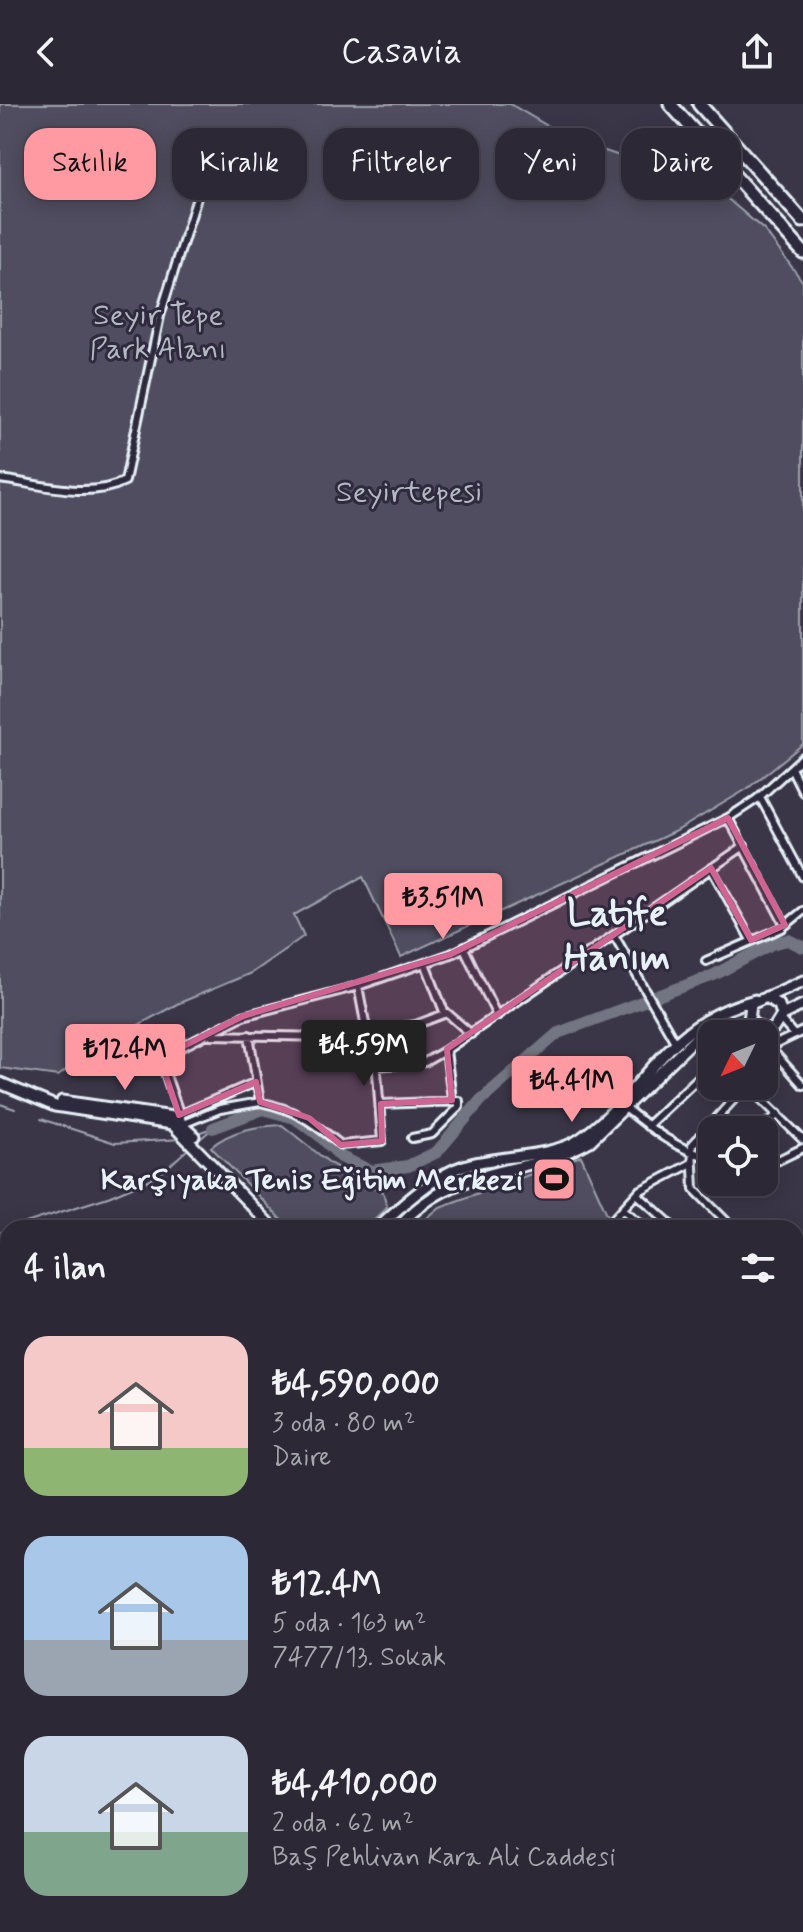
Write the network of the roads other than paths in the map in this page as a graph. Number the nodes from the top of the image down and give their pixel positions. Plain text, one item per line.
1 (670, 104) edge
2 (699, 104) edge
3 (196, 200) edge
4 (803, 218) edge
5 (803, 252) edge
6 (0, 479) edge
7 (803, 757) edge
8 (791, 768) junction
9 (803, 792) edge
10 (760, 797) junction
11 (728, 818) junction
12 (744, 846) junction
13 (800, 864) edge
14 (711, 868) junction
15 (803, 877) edge
16 (803, 911) edge
17 (785, 925) junction
18 (614, 935) junction
19 (751, 940) junction
20 (464, 948) junction
21 (706, 961) dead end
22 (425, 963) junction
23 (800, 983) edge
24 (358, 986) junction
25 (766, 997) junction
26 (755, 1000) junction
27 (803, 1005) edge
28 (445, 1014) junction
29 (497, 1016) junction
30 (781, 1018) junction
31 (750, 1020) edge
32 (778, 1021) edge
33 (803, 1031) edge
34 (370, 1033) junction
35 (471, 1034) junction
36 (205, 1035) junction
37 (249, 1035) junction
38 (794, 1035) junction
39 (698, 1036) edge
40 (778, 1040) edge
41 (675, 1042) junction
42 (446, 1050) junction
43 (778, 1057) edge
44 (377, 1066) junction
45 (698, 1078) edge
46 (256, 1082) junction
47 (0, 1083) edge
48 (803, 1085) edge
49 (452, 1100) junction
50 (734, 1100) edge
51 (762, 1100) edge
52 (260, 1102) junction
53 (381, 1104) junction
54 (624, 1107) junction
55 (778, 1114) joint
56 (183, 1125) junction
57 (647, 1126) junction
58 (412, 1138) dead end
59 (803, 1140) edge
60 (803, 1148) edge
61 (203, 1150) junction
62 (693, 1154) junction
63 (698, 1155) edge
64 (778, 1160) edge
65 (690, 1164) junction
66 (637, 1194) junction
67 (623, 1209) junction
68 (266, 1220) edge
69 (274, 1220) edge
70 (387, 1220) edge
71 (404, 1220) edge
72 (615, 1220) edge
73 (636, 1220) edge
74 (666, 1220) edge
75 (723, 1220) edge

1 - 5 highway
2 - 4 highway
3 - 6 street
7 - 8 street
8 - 9 street
8 - 10 street
10 - 11 street
10 - 13 street
11 - 12 street
11 - 20 street
12 - 14 street
12 - 17 street
13 - 15 street
14 - 18 street
14 - 19 street
16 - 17 street
17 - 19 street
18 - 29 street
18 - 41 street
19 - 21 street
20 - 22 street
20 - 29 street
22 - 24 street
22 - 28 street
23 - 25 main road
24 - 34 street
24 - 36 street
25 - 26 main road
25 - 30 main road
26 - 31 main road
26 - 41 main road
27 - 30 main road
28 - 34 street
28 - 35 street
29 - 35 street
30 - 32 main road
30 - 38 street
33 - 38 street
34 - 37 street
34 - 44 street
35 - 42 street
36 - 37 street
36 - 56 street
37 - 46 street
38 - 40 street
39 - 54 main road
41 - 70 main road
42 - 44 street
42 - 49 street
43 - 48 street
44 - 53 street
45 - 57 street
46 - 52 street
46 - 56 street
47 - 56 main road
49 - 53 street
49 - 58 street
50 - 62 street
51 - 55 street
52 - 53 street
52 - 56 street
54 - 57 street
54 - 71 main road
55 - 59 street
56 - 61 main road
57 - 62 street
60 - 64 street
61 - 68 main road
61 - 69 main road
62 - 63 street
62 - 65 street
65 - 66 street
65 - 75 street
66 - 67 street
66 - 74 street
67 - 72 street
67 - 73 street

